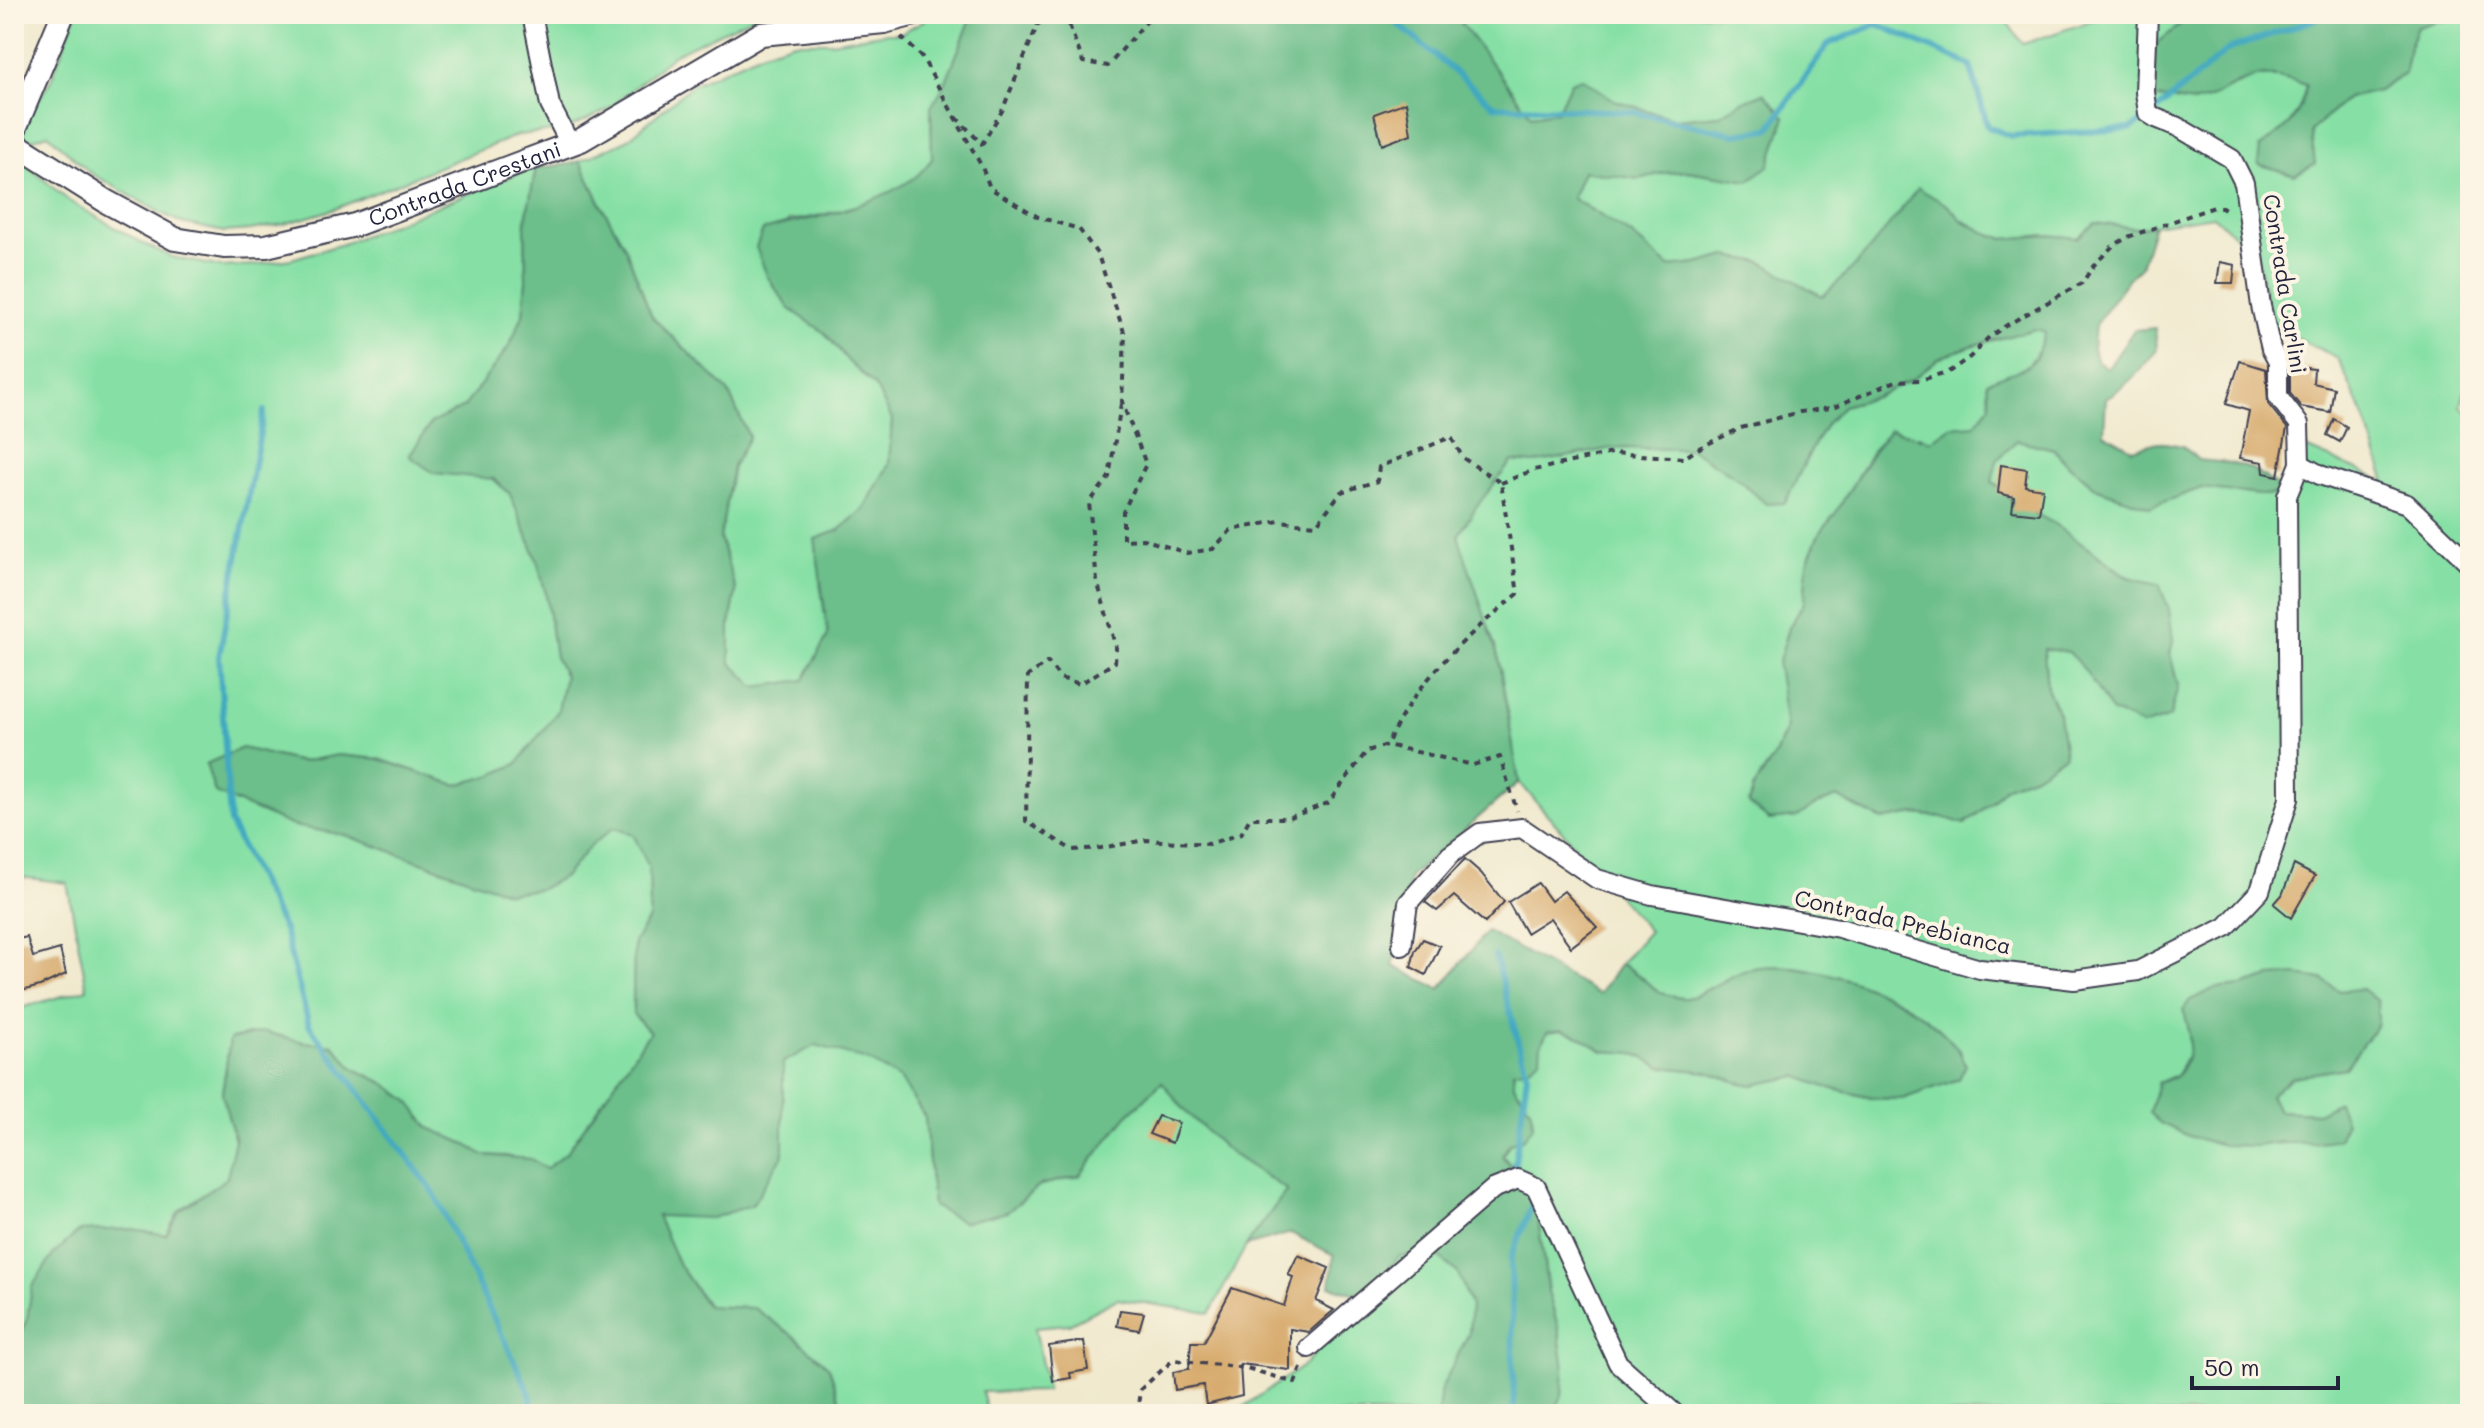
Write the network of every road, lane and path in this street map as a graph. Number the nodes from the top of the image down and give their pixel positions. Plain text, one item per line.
1 (63, 14) edge
2 (532, 14) edge
3 (915, 14) edge
4 (1052, 14) edge
5 (1065, 14) edge
6 (1153, 14) edge
7 (2148, 14) edge
8 (884, 22) junction
9 (951, 112) junction
10 (14, 131) edge
11 (14, 143) edge
12 (570, 144) junction
13 (2251, 227) junction
14 (1122, 402) junction
15 (2300, 464) junction
16 (1501, 483) junction
17 (2470, 564) edge
18 (1387, 745) junction
19 (1522, 828) junction
20 (1402, 946) dead end
21 (1309, 1348) joint
22 (1137, 1414) edge
23 (1675, 1414) edge

1 - 10 street
2 - 12 street
3 - 8 street, Contrada Crestani
4 - 9 path
5 - 6 path
7 - 13 street, Contrada Carlini
8 - 9 path
8 - 12 street, Contrada Crestani
9 - 14 path
11 - 12 street, Contrada Crestani
13 - 15 street, Contrada Carlini
13 - 16 path
14 - 16 path
14 - 18 path
15 - 17 street
15 - 19 street, Contrada Prebianca
16 - 18 path
18 - 19 path
19 - 20 street
21 - 22 path
21 - 23 street

